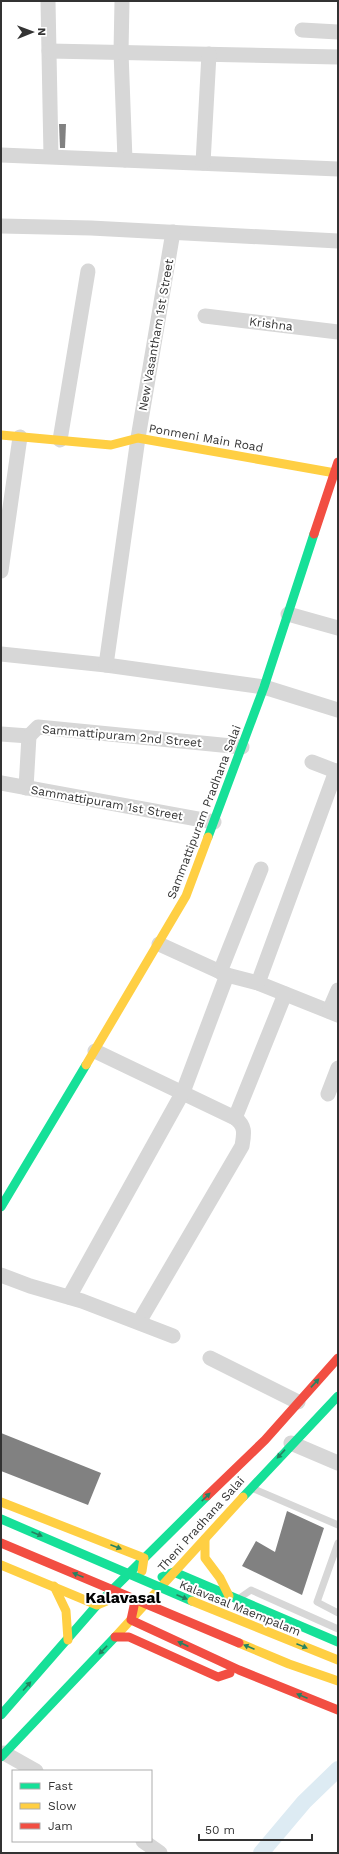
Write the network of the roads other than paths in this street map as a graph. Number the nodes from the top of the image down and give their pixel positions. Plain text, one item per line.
1 (48, 1) edge
2 (122, 1) edge
3 (302, 30) dead end
4 (338, 32) edge
5 (49, 51) junction
6 (121, 52) junction
7 (209, 54) junction
8 (338, 57) edge
9 (1, 155) edge
10 (52, 156) junction
11 (125, 160) junction
12 (203, 163) junction
13 (338, 169) edge
14 (1, 226) edge
15 (173, 232) junction
16 (338, 241) edge
17 (88, 271) dead end
18 (205, 316) dead end
19 (338, 332) edge
20 (1, 435) edge
21 (20, 437) junction
22 (138, 438) junction
23 (60, 440) junction
24 (338, 462) edge
25 (334, 473) junction
26 (1, 571) edge
27 (288, 614) junction
28 (338, 628) edge
29 (1, 654) edge
30 (106, 665) junction
31 (264, 687) junction
32 (338, 710) edge
33 (1, 734) edge
34 (29, 736) junction
35 (242, 747) junction
36 (312, 762) dead end
37 (337, 771) edge
38 (1, 783) edge
39 (26, 788) junction
40 (214, 822) junction
41 (261, 869) dead end
42 (159, 944) junction
43 (224, 973) junction
44 (258, 983) junction
45 (338, 990) edge
46 (285, 994) junction
47 (334, 1013) edge
48 (95, 1051) junction
49 (338, 1068) edge
50 (183, 1092) junction
51 (328, 1094) dead end
52 (235, 1118) junction
53 (1, 1207) edge
54 (1, 1275) edge
55 (69, 1297) junction
56 (139, 1322) junction
57 (173, 1336) dead end
58 (210, 1358) dead end
59 (338, 1358) edge
60 (338, 1396) edge
61 (298, 1402) junction
62 (291, 1443) junction
63 (338, 1463) edge
64 (250, 1487) junction
65 (5, 1504) edge
66 (30, 1504) dead end
67 (1, 1519) edge
68 (178, 1524) junction
69 (338, 1525) edge
70 (151, 1537) dead end
71 (205, 1540) junction
72 (338, 1542) edge
73 (1, 1543) edge
74 (144, 1558) junction
75 (1, 1565) edge
76 (174, 1572) junction
77 (1, 1576) edge
78 (30, 1576) junction
79 (54, 1586) junction
80 (138, 1587) junction
81 (233, 1598) junction
82 (98, 1605) junction
83 (338, 1614) edge
84 (131, 1620) junction
85 (338, 1629) edge
86 (115, 1637) junction
87 (68, 1640) junction
88 (338, 1642) edge
89 (338, 1660) edge
90 (239, 1670) junction
91 (338, 1681) edge
92 (338, 1710) edge
93 (1, 1715) edge
94 (3, 1755) edge
95 (34, 1770) edge
96 (144, 1842) edge
97 (160, 1853) edge

1 - 5 street
2 - 6 street
3 - 4 street
5 - 6 street
5 - 10 street
6 - 7 street
6 - 11 street
7 - 8 street
7 - 12 street
9 - 10 street
10 - 11 street
11 - 12 street
12 - 13 street
14 - 15 street
15 - 16 street
15 - 22 street, New Vasantham 1st Street
17 - 23 street
18 - 19 street, Krishna
20 - 21 main road, Ponmeni Main Road
21 - 23 main road, Ponmeni Main Road
21 - 26 street
22 - 23 main road, Ponmeni Main Road
22 - 25 main road, Ponmeni Main Road
22 - 30 street, New Vasantham 1st Street
24 - 25 main road, Sammattipuram Pradhana Salai
25 - 27 main road, Sammattipuram Pradhana Salai
27 - 28 street
27 - 31 main road, Sammattipuram Pradhana Salai
29 - 30 street
30 - 31 street
31 - 32 street
31 - 35 main road, Sammattipuram Pradhana Salai
33 - 34 street
34 - 35 street, Sammattipuram 2nd Street
34 - 39 street
35 - 40 main road, Sammattipuram Pradhana Salai
36 - 37 street
37 - 44 street
38 - 39 street, Sammattipuram 1st Street
39 - 40 street, Sammattipuram 1st Street
40 - 42 main road, Sammattipuram Pradhana Salai
41 - 43 street
42 - 43 street
42 - 48 main road, Sammattipuram Pradhana Salai
43 - 44 street
43 - 50 street
44 - 46 street
45 - 47 street
46 - 47 street
46 - 52 street
48 - 50 street
48 - 53 main road, Sammattipuram Pradhana Salai
49 - 51 street
50 - 52 street
50 - 55 street
52 - 56 street
54 - 55 street
55 - 56 street
56 - 57 street
58 - 61 street
61 -> 59 main road, Theni Pradhana Salai
60 - 62 main road, Theni Pradhana Salai
68 -> 61 main road, Theni Pradhana Salai
62 - 63 street
62 -> 64 main road, Theni Pradhana Salai
64 - 69 lane
64 - 71 main road, Theni Pradhana Salai
65 - 66 main road
65 -> 74 main road
67 -> 89 main road, Kalavasal Maempalam, bridge
68 - 70 main road
68 - 74 main road, Theni Pradhana Salai
71 - 76 main road, Theni Pradhana Salai
71 - 81 main road
72 - 83 lane
91 -> 73 main road, bridge
74 - 80 main road
74 - 82 main road, Theni Pradhana Salai
75 - 78 main road
76 - 80 main road
76 - 81 main road
76 - 84 main road, Theni Pradhana Salai
77 - 78 main road
78 - 79 main road
79 - 82 main road
79 - 87 main road
80 - 82 main road
80 - 84 main road
81 - 85 lane
81 - 88 main road
82 - 87 main road, Theni Pradhana Salai
84 - 86 main road, Theni Pradhana Salai
90 -> 84 main road
86 - 90 main road
86 -> 94 main road, Theni Pradhana Salai
93 -> 87 main road, Theni Pradhana Salai
92 -> 90 main road
94 - 95 street
96 - 97 street

